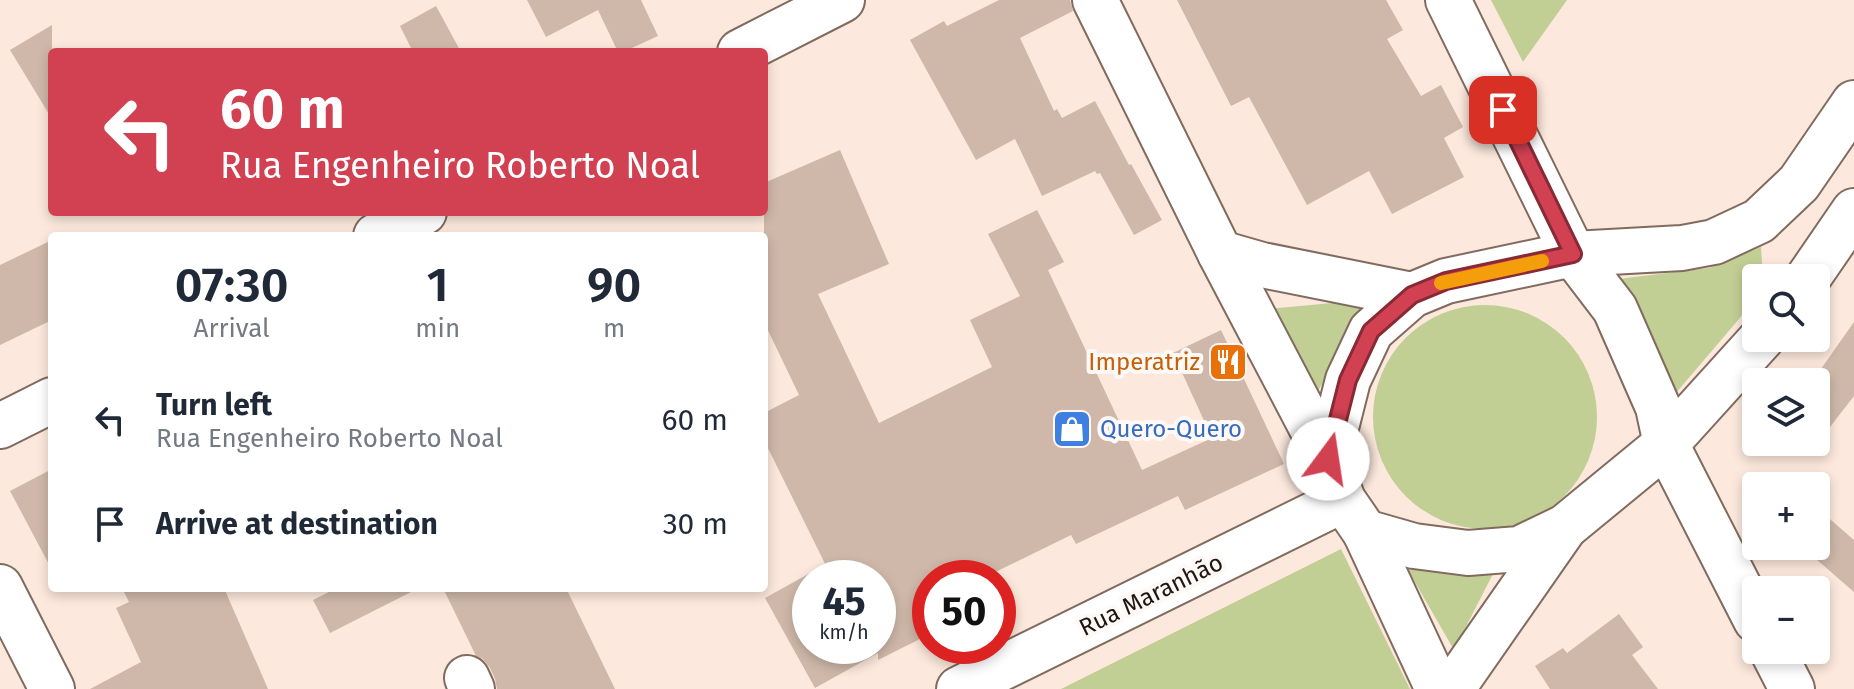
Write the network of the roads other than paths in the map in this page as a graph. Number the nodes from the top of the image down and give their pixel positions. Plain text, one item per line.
1 (842, 0) edge
2 (1095, 0) edge
3 (1448, 0) edge
4 (748, 48) edge
5 (1854, 103) edge
6 (1854, 211) edge
7 (416, 216) edge
8 (384, 232) edge
9 (1220, 253) junction
10 (1573, 254) junction
11 (1818, 264) edge
12 (1412, 295) junction
13 (1749, 352) edge
14 (48, 402) edge
15 (0, 426) edge
16 (1666, 444) junction
17 (1328, 459) junction
18 (1354, 516) junction
19 (1565, 527) junction
20 (0, 587) edge
21 (1742, 593) edge
22 (1779, 664) edge
23 (52, 689) edge
24 (959, 689) edge
25 (1438, 689) edge
26 (1452, 689) edge
27 (1792, 689) edge

1 - 4 street
2 - 9 street
3 - 10 street
5 - 10 street
6 - 11 street
7 - 8 street
9 - 12 street
9 - 17 street
10 - 12 street
10 - 16 street
12 - 17 street
13 - 16 street
14 - 15 street
16 - 19 street
16 - 21 street
17 - 18 street
18 - 19 street
18 - 24 street, Rua Maranhão
18 - 25 street
19 - 26 street
20 - 23 street
22 - 27 street

